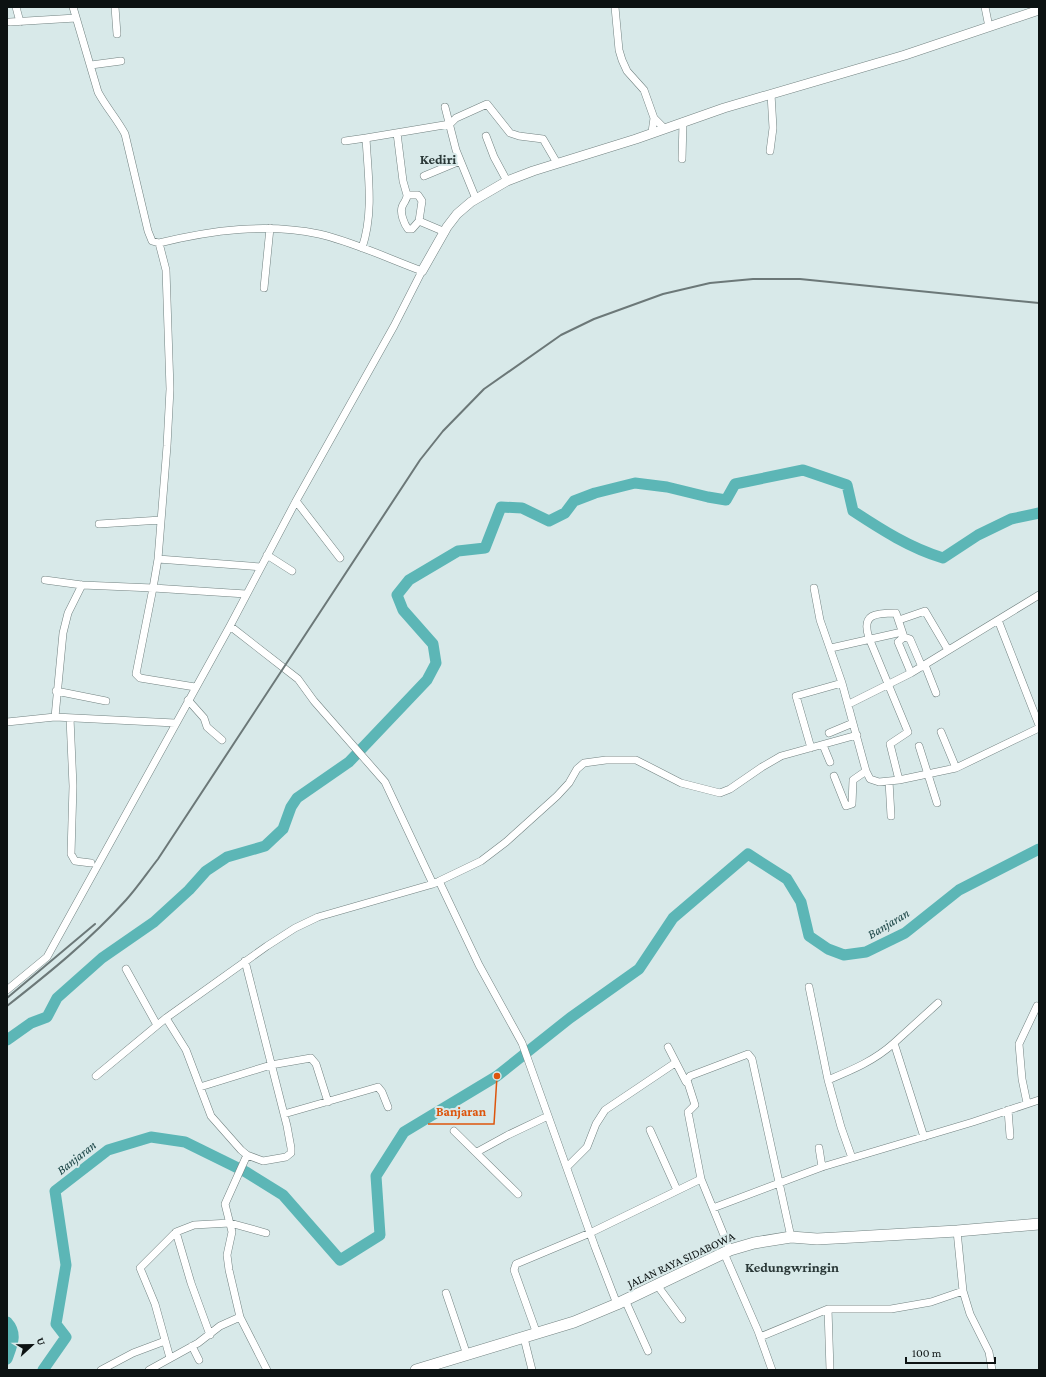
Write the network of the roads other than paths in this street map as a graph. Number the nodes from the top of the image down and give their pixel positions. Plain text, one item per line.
1 (16, 7) edge
2 (73, 7) edge
3 (115, 7) edge
4 (615, 7) edge
5 (985, 7) edge
6 (1038, 9) edge
7 (76, 18) junction
8 (10, 22) dead end
9 (20, 22) junction
10 (989, 27) junction
11 (117, 34) dead end
12 (121, 61) dead end
13 (91, 65) junction
14 (771, 94) junction
15 (445, 107) dead end
16 (654, 118) junction
17 (683, 122) junction
18 (450, 124) junction
19 (664, 128) junction
20 (652, 132) junction
21 (397, 133) junction
22 (486, 136) dead end
23 (366, 138) junction
24 (345, 141) dead end
25 (770, 151) dead end
26 (682, 159) dead end
27 (460, 161) junction
28 (557, 163) junction
29 (424, 176) dead end
30 (506, 181) junction
31 (407, 195) junction
32 (476, 199) junction
33 (418, 222) junction
34 (270, 228) junction
35 (445, 232) junction
36 (160, 243) junction
37 (362, 248) junction
38 (422, 271) junction
39 (264, 288) dead end
40 (296, 501) junction
41 (161, 520) junction
42 (99, 524) dead end
43 (267, 555) junction
44 (340, 558) dead end
45 (158, 559) junction
46 (260, 567) junction
47 (292, 571) dead end
48 (45, 580) dead end
49 (82, 585) junction
50 (153, 588) junction
51 (814, 588) dead end
52 (246, 594) junction
53 (1039, 595) edge
54 (899, 620) junction
55 (998, 620) junction
56 (230, 626) junction
57 (903, 634) junction
58 (869, 638) junction
59 (831, 648) junction
60 (948, 650) junction
61 (924, 666) junction
62 (911, 673) junction
63 (842, 683) junction
64 (890, 684) junction
65 (195, 687) junction
66 (56, 691) junction
67 (936, 693) dead end
68 (188, 700) junction
69 (106, 701) dead end
70 (849, 704) junction
71 (54, 717) junction
72 (70, 718) junction
73 (7, 722) edge
74 (175, 723) junction
75 (853, 723) junction
76 (1039, 726) edge
77 (829, 732) dead end
78 (941, 732) dead end
79 (857, 735) junction
80 (222, 740) dead end
81 (823, 745) junction
82 (919, 746) dead end
83 (811, 748) junction
84 (830, 762) dead end
85 (956, 768) junction
86 (866, 771) junction
87 (928, 774) junction
88 (834, 776) dead end
89 (899, 780) junction
90 (889, 782) junction
91 (937, 803) dead end
92 (891, 816) dead end
93 (91, 863) dead end
94 (436, 882) junction
95 (245, 961) junction
96 (126, 969) dead end
97 (809, 987) dead end
98 (7, 990) edge
99 (938, 1003) dead end
100 (1036, 1006) dead end
101 (166, 1018) junction
102 (157, 1025) junction
103 (894, 1043) junction
104 (668, 1047) dead end
105 (675, 1064) junction
106 (271, 1066) junction
107 (96, 1076) dead end
108 (828, 1080) junction
109 (686, 1082) junction
110 (200, 1086) junction
111 (1039, 1100) edge
112 (328, 1102) junction
113 (1027, 1103) junction
114 (388, 1107) dead end
115 (1008, 1110) junction
116 (284, 1114) junction
117 (548, 1116) junction
118 (650, 1130) dead end
119 (454, 1131) dead end
120 (1010, 1136) dead end
121 (924, 1137) junction
122 (818, 1148) dead end
123 (477, 1152) junction
124 (246, 1157) junction
125 (852, 1158) junction
126 (567, 1167) junction
127 (822, 1167) junction
128 (701, 1179) junction
129 (780, 1184) junction
130 (677, 1190) junction
131 (518, 1194) dead end
132 (713, 1208) junction
133 (230, 1223) junction
134 (1039, 1224) edge
135 (957, 1231) junction
136 (176, 1232) junction
137 (266, 1233) dead end
138 (590, 1233) junction
139 (791, 1237) junction
140 (727, 1251) junction
141 (657, 1285) junction
142 (963, 1291) junction
143 (446, 1293) dead end
144 (621, 1302) junction
145 (828, 1309) junction
146 (240, 1317) junction
147 (682, 1319) dead end
148 (537, 1334) junction
149 (210, 1335) junction
150 (760, 1337) junction
151 (524, 1338) junction
152 (165, 1341) junction
153 (192, 1346) junction
154 (648, 1351) dead end
155 (468, 1354) junction
156 (170, 1358) junction
157 (199, 1360) dead end
158 (101, 1370) edge
159 (149, 1370) edge
160 (267, 1370) edge
161 (416, 1370) edge
162 (532, 1370) edge
163 (772, 1370) edge
164 (830, 1370) edge
165 (992, 1370) edge

1 - 9 street
2 - 7 street
3 - 11 street
4 - 16 street
5 - 10 street
6 - 10 street
7 - 9 street
7 - 13 street
8 - 9 street
10 - 14 street
12 - 13 street
13 - 36 street
14 - 17 street
14 - 25 street
15 - 18 street
16 - 19 street
16 - 20 street
17 - 19 street
17 - 26 street
18 - 21 street
18 - 27 street
18 - 28 street
19 - 20 street
20 - 28 street
21 - 23 street
21 - 31 street
22 - 30 street
23 - 24 street
23 - 37 street
27 - 29 street
27 - 32 street
28 - 30 street
30 - 32 street
31 - 33 street
31 - 33 street
32 - 35 street
33 - 35 street
34 - 36 street
34 - 37 street
34 - 39 street
35 - 38 street
36 - 41 street
37 - 38 street
38 - 40 street
40 - 43 street
40 - 44 street
41 - 42 street
41 - 45 street
43 - 46 street
43 - 47 street
45 - 46 street
45 - 50 street
46 - 52 street
48 - 49 street
49 - 50 street
49 - 66 street
50 - 52 street
50 - 65 street
51 - 59 street
52 - 56 street
53 - 55 street
54 - 57 street
54 - 58 street
54 - 60 street
55 - 60 street
55 - 76 street
56 - 65 street
56 - 94 street
57 - 58 street
57 - 61 street
57 - 62 street
58 - 59 street
58 - 64 street
59 - 63 street
60 - 61 street
61 - 62 street
61 - 67 street
62 - 64 street
63 - 70 street
63 - 83 street
64 - 70 street
64 - 89 street
65 - 68 street
66 - 69 street
66 - 71 street
68 - 74 street
68 - 80 street
70 - 75 street
71 - 72 street
71 - 73 street
72 - 74 street
72 - 93 street
74 - 98 street
75 - 77 street
75 - 79 street
76 - 85 street
78 - 85 street
79 - 81 street
79 - 86 street
81 - 83 street
81 - 84 street
82 - 87 street
83 - 94 street
85 - 87 street
86 - 88 street
86 - 90 street
87 - 89 street
87 - 91 street
89 - 90 street
90 - 92 street
94 - 95 street
94 - 117 street
95 - 101 street
95 - 106 street
96 - 102 street
97 - 108 street
99 - 103 street
100 - 113 street
101 - 102 street
101 - 110 street
102 - 107 street
103 - 108 street
103 - 121 street
104 - 105 street
105 - 109 street
105 - 126 street
106 - 110 street
106 - 112 street
106 - 116 street
108 - 125 street
109 - 128 street
109 - 129 street
110 - 124 street
111 - 113 street
112 - 114 street
112 - 116 street
113 - 115 street
115 - 120 street
115 - 121 street
116 - 124 street
117 - 123 street
117 - 126 street
118 - 130 street
119 - 123 street
121 - 125 street
122 - 127 street
123 - 131 street
124 - 133 street
125 - 127 street
126 - 138 street
127 - 129 street
128 - 130 street
128 - 132 street
129 - 132 street
129 - 139 street
130 - 138 street
132 - 140 street
133 - 136 street
133 - 137 street
133 - 146 street
134 - 135 highway, JALAN RAYA SIDABOWA
135 - 139 highway, JALAN RAYA SIDABOWA
135 - 142 street
136 - 149 street
136 - 152 street
138 - 144 street
138 - 148 street
139 - 140 highway, JALAN RAYA SIDABOWA
140 - 141 highway, JALAN RAYA SIDABOWA
140 - 150 street
141 - 144 highway, JALAN RAYA SIDABOWA
141 - 147 street
142 - 145 street
142 - 165 street
143 - 155 street
144 - 148 highway, JALAN RAYA SIDABOWA
144 - 154 street
145 - 150 street
145 - 164 street
146 - 149 street
146 - 160 street
148 - 151 highway, JALAN RAYA SIDABOWA
149 - 153 street
150 - 163 street
151 - 155 highway, JALAN RAYA SIDABOWA
151 - 162 street
152 - 156 street
152 - 158 street
153 - 156 street
153 - 157 street
155 - 161 highway, JALAN RAYA SIDABOWA
156 - 159 street

